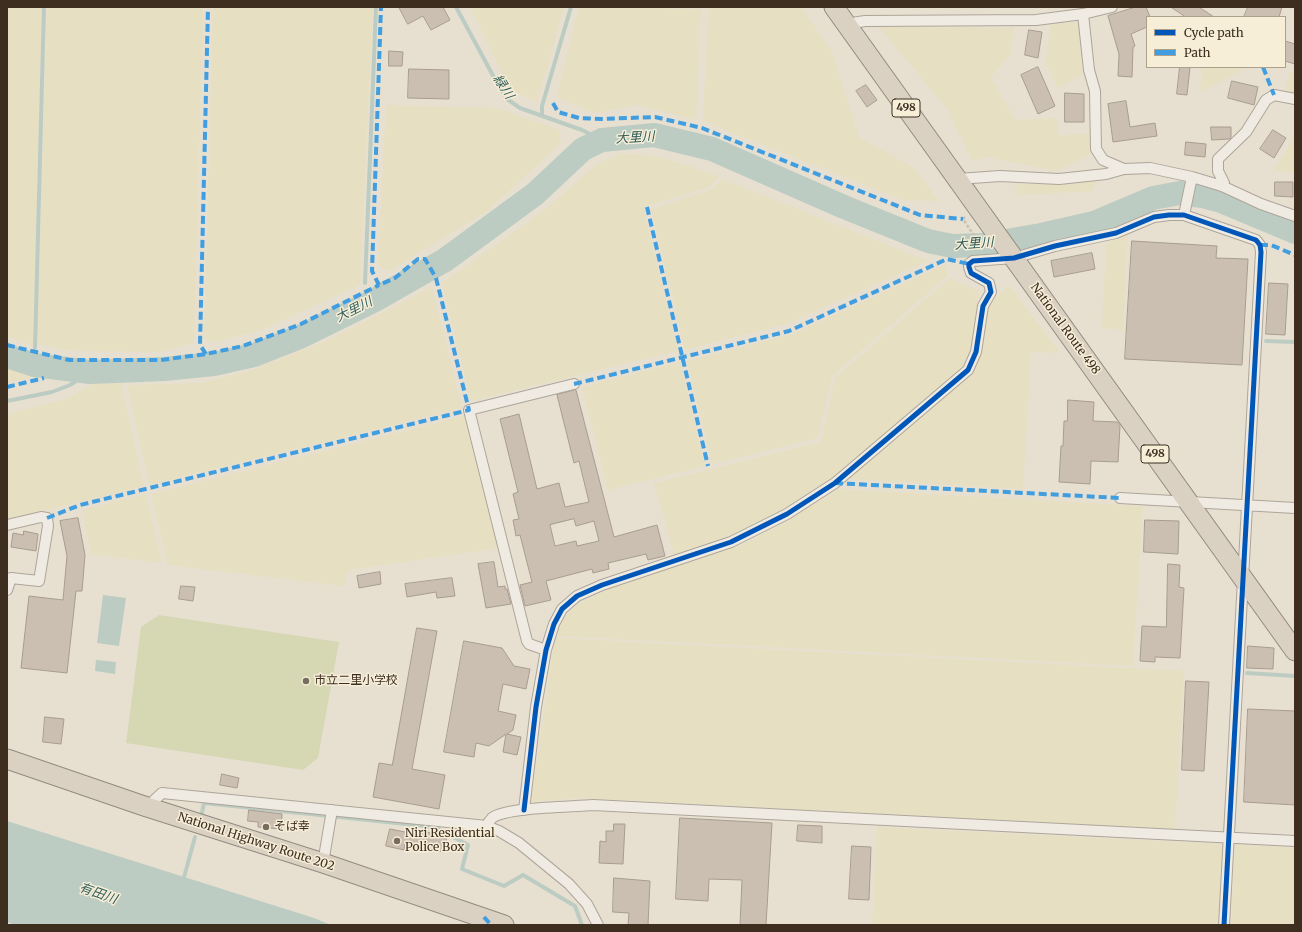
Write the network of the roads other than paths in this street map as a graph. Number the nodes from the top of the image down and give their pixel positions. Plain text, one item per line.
1 (834, 7) edge
2 (1112, 7) edge
3 (1084, 14) junction
4 (846, 24) junction
5 (1295, 99) edge
6 (1124, 169) junction
7 (1192, 177) junction
8 (958, 179) junction
9 (1222, 186) junction
10 (1184, 215) junction
11 (1295, 216) edge
12 (1014, 258) junction
13 (574, 384) dead end
14 (1120, 498) dead end
15 (1189, 502) junction
16 (1248, 506) junction
17 (1295, 508) edge
18 (7, 526) edge
19 (1244, 580) junction
20 (7, 590) edge
21 (546, 650) junction
22 (1295, 651) edge
23 (7, 759) edge
24 (147, 807) junction
25 (332, 810) junction
26 (524, 810) junction
27 (487, 826) junction
28 (1228, 837) junction
29 (1295, 841) edge
30 (323, 863) junction
31 (504, 925) edge
32 (598, 925) edge
33 (1224, 925) edge

1 - 4 highway, National Route 498 / 498
2 - 3 street
3 - 4 street
3 - 6 street
4 - 8 highway, National Route 498 / 498
5 - 9 street
6 - 7 street
6 - 8 street
7 - 9 street
7 - 10 street
8 - 12 highway, National Route 498 / 498
9 - 11 street
10 - 12 street
10 - 16 street
12 - 15 highway, National Route 498 / 498
12 - 21 street
13 - 21 street
14 - 15 street
15 - 16 street
15 - 19 highway, National Route 498 / 498
16 - 17 street
16 - 19 street
18 - 20 street
19 - 22 highway, National Route 498 / 498
19 - 28 street
21 - 26 street
23 - 24 highway, National Highway Route 202
24 - 25 street
24 - 30 highway, National Highway Route 202
25 - 27 street
25 - 30 street
26 - 27 street
26 - 28 street
27 - 32 street
28 - 29 street
28 - 33 street
30 - 31 highway, National Highway Route 202

